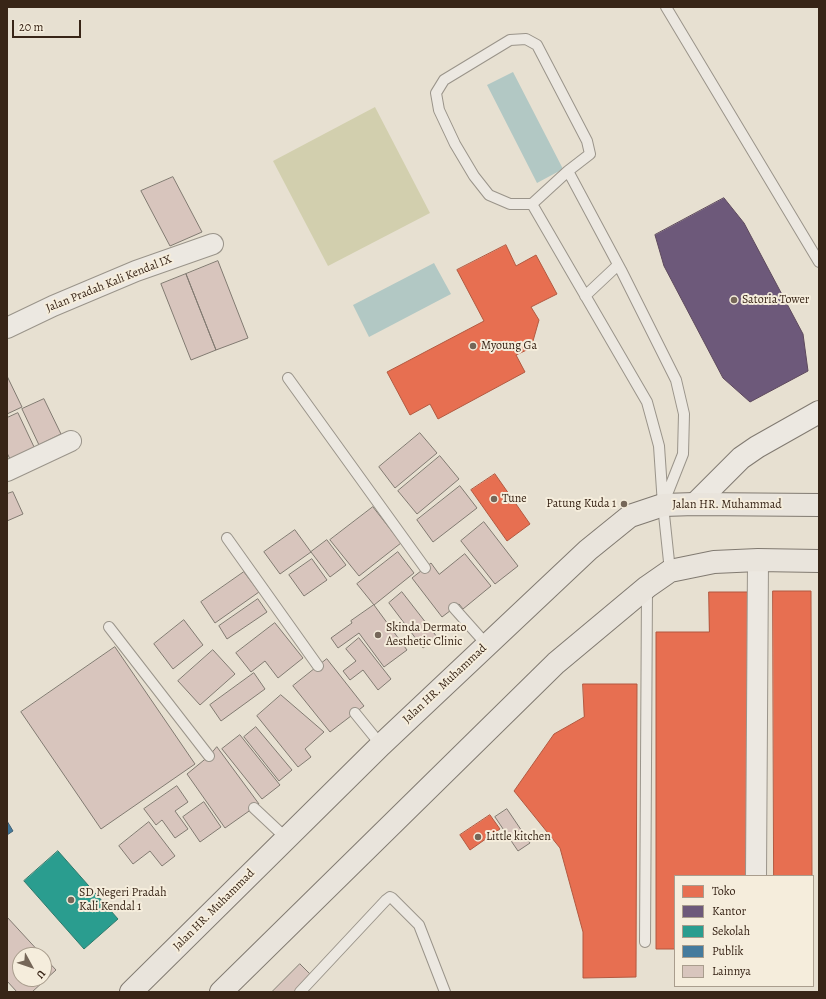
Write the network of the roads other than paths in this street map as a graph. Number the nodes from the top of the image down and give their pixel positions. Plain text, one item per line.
1 (666, 7) edge
2 (568, 171) junction
3 (532, 204) junction
4 (213, 244) dead end
5 (819, 262) edge
6 (618, 265) junction
7 (585, 296) junction
8 (7, 328) edge
9 (288, 378) dead end
10 (819, 412) edge
11 (72, 441) dead end
12 (7, 471) edge
13 (695, 504) junction
14 (663, 505) junction
15 (819, 505) edge
16 (227, 538) dead end
17 (758, 560) junction
18 (819, 561) edge
19 (425, 568) dead end
20 (670, 571) junction
21 (648, 587) junction
22 (454, 608) dead end
23 (109, 627) dead end
24 (487, 645) junction
25 (318, 666) dead end
26 (356, 713) dead end
27 (381, 744) junction
28 (209, 756) dead end
29 (254, 808) dead end
30 (286, 838) junction
31 (756, 875) edge
32 (645, 942) dead end
33 (131, 992) edge
34 (221, 992) edge
35 (300, 992) edge
36 (445, 992) edge

1 - 5 lane
2 - 3 lane
2 - 3 lane
2 - 6 lane
3 - 7 lane
4 - 8 street, Jalan Pradah Kali Kendal IX
6 - 7 lane
6 - 14 lane
7 - 14 lane
9 - 19 lane
10 - 13 street
11 - 12 street
13 - 14 main road, Jalan HR. Muhammad
13 - 15 main road, Jalan HR. Muhammad
14 - 20 lane
14 - 24 main road, Jalan HR. Muhammad
16 - 25 lane
17 - 18 main road
17 - 20 main road
17 - 31 street
20 - 21 main road
21 - 32 lane
21 - 34 main road
22 - 24 lane
23 - 28 lane
24 - 27 main road, Jalan HR. Muhammad
26 - 27 lane
27 - 30 main road, Jalan HR. Muhammad
29 - 30 lane
30 - 33 main road, Jalan HR. Muhammad
35 - 36 lane

